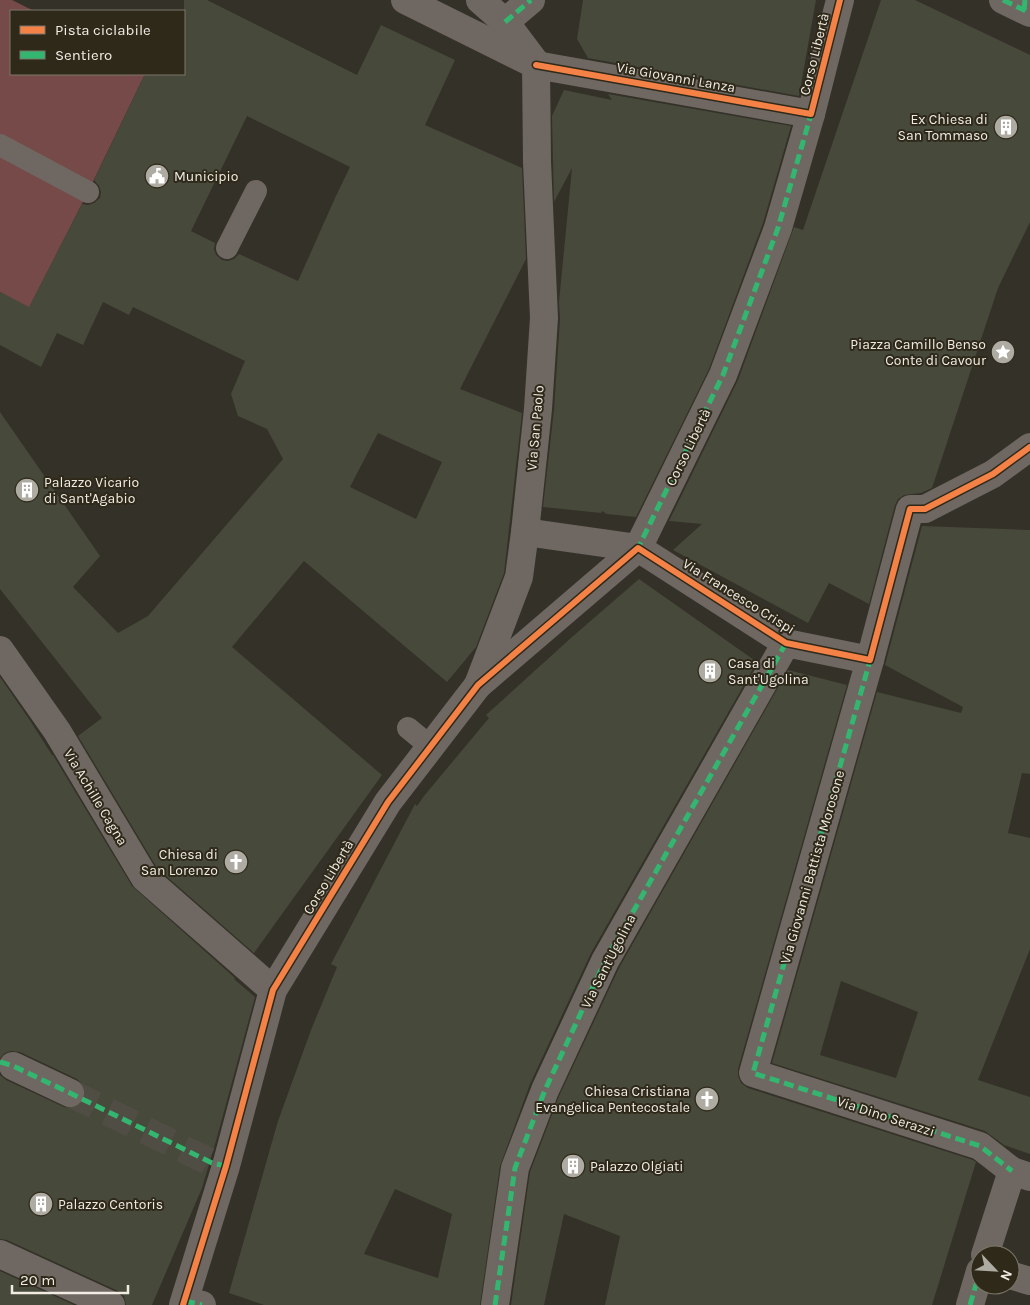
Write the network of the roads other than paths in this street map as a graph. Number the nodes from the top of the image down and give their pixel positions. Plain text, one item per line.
1 (405, 0) edge
2 (480, 0) edge
3 (531, 0) edge
4 (840, 0) edge
5 (506, 22) junction
6 (536, 64) junction
7 (811, 114) junction
8 (0, 145) edge
9 (256, 191) dead end
10 (88, 192) dead end
11 (227, 248) dead end
12 (1030, 447) edge
13 (525, 532) junction
14 (638, 548) junction
15 (786, 643) junction
16 (0, 650) edge
17 (870, 660) junction
18 (478, 685) junction
19 (408, 728) dead end
20 (431, 747) junction
21 (273, 990) junction
22 (13, 1066) dead end
23 (753, 1074) joint
24 (70, 1093) tunnel mouth
25 (1021, 1174) edge
26 (989, 1245) edge
27 (0, 1254) edge
28 (190, 1304) edge
29 (111, 1305) edge
30 (495, 1305) edge

1 - 6 street, Via Giovanni Lanza
2 - 5 street
3 - 5 street
4 - 7 street, Corso Libertà
5 - 6 street
6 - 7 street, Via Giovanni Lanza
6 - 13 street, Via San Paolo
7 - 14 street, Corso Libertà
8 - 10 lane
9 - 11 lane
12 - 17 street
13 - 14 street
13 - 18 street, Via San Paolo
14 - 15 street, Via Francesco Crispi
14 - 18 street, Corso Libertà
15 - 17 street, Via Francesco Crispi
15 - 30 street, Via Sant'Ugolina
16 - 21 street, Via Achille Cagna
17 - 23 street, Via Giovanni Battista Morosone
18 - 20 street, Corso Libertà
19 - 20 lane
20 - 21 street, Corso Libertà
21 - 28 street, Corso Libertà
22 - 24 street
23 - 25 street, Via Dino Serazzi
25 - 26 street
27 - 29 street

